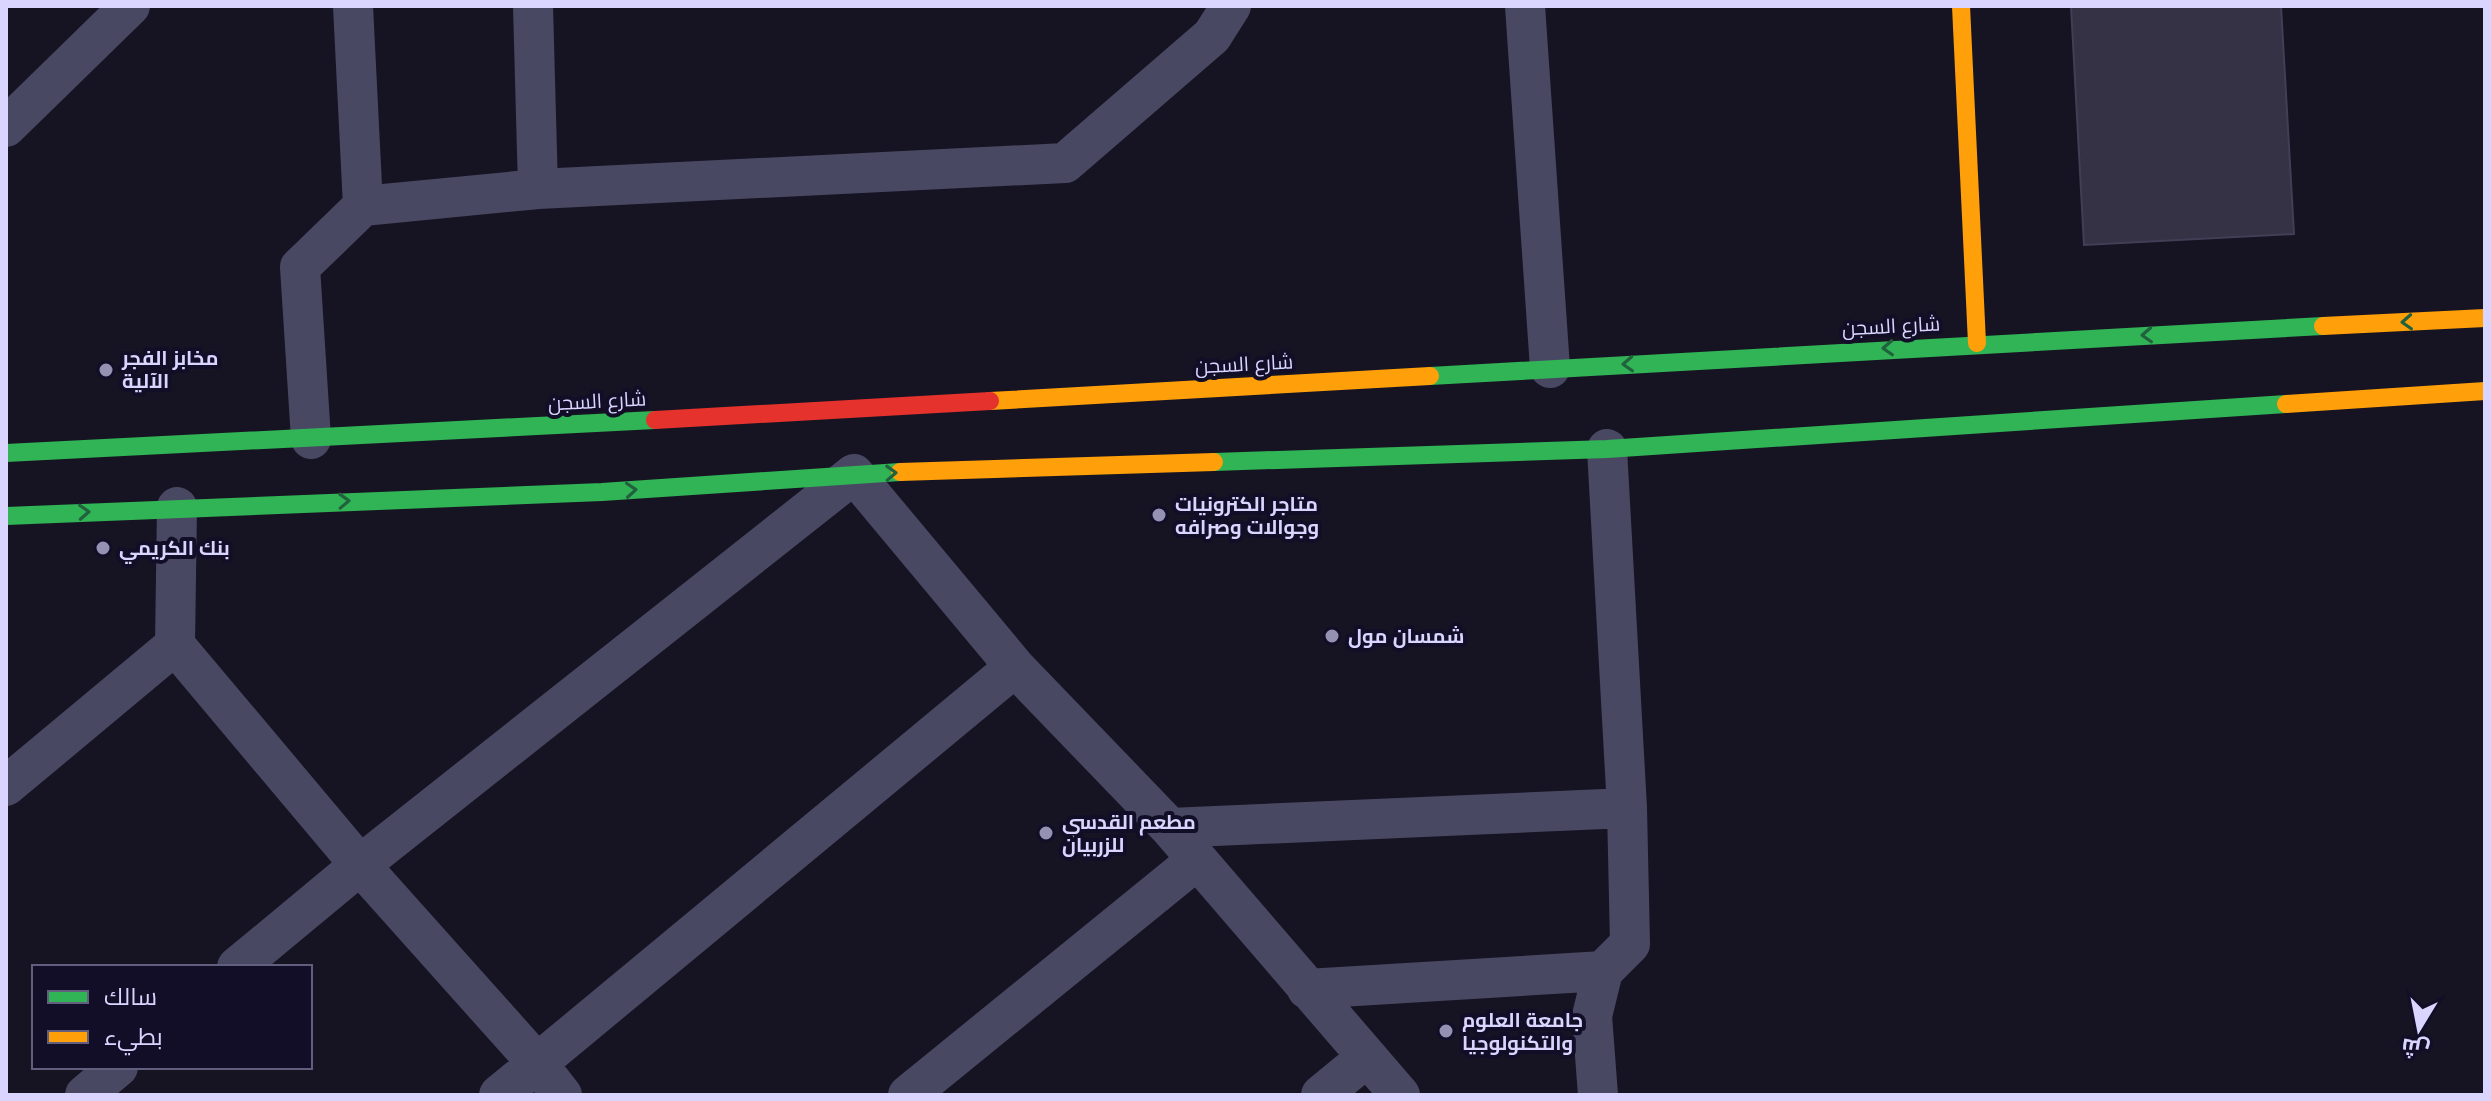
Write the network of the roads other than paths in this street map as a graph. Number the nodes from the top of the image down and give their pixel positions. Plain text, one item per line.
1 (130, 6) edge
2 (353, 6) edge
3 (533, 6) edge
4 (1231, 6) edge
5 (1525, 6) edge
6 (1961, 6) edge
7 (6, 127) edge
8 (538, 189) junction
9 (363, 206) junction
10 (2485, 318) edge
11 (1977, 343) junction
12 (1550, 368) junction
13 (2485, 391) edge
14 (311, 439) junction
15 (1607, 449) junction
16 (6, 453) edge
17 (854, 474) junction
18 (177, 507) junction
19 (6, 516) edge
20 (175, 645) junction
21 (1015, 667) junction
22 (6, 786) edge
23 (1627, 808) junction
24 (1170, 828) junction
25 (1197, 860) junction
26 (360, 865) junction
27 (239, 965) edge
28 (1603, 971) junction
29 (1307, 989) junction
30 (1366, 1058) junction
31 (537, 1063) junction
32 (116, 1069) edge
33 (85, 1095) edge
34 (499, 1095) edge
35 (562, 1095) edge
36 (908, 1095) edge
37 (1321, 1095) edge
38 (1400, 1095) edge
39 (1598, 1095) edge

1 - 7 street
2 - 9 street
3 - 8 street
4 - 8 street
5 - 12 street
6 - 11 main road
8 - 9 street
9 - 14 street
10 -> 11 main road, شارع السجن
11 -> 12 main road, شارع السجن
12 - 14 main road, شارع السجن
13 - 15 main road
14 - 16 main road, شارع السجن
17 -> 15 main road
15 - 23 street
18 -> 17 main road
17 - 21 street
17 - 26 street
19 -> 18 main road
18 - 20 street
20 - 22 street
20 - 26 street
21 - 24 street
21 - 31 street
23 - 24 street
23 - 28 street
24 - 25 street
25 - 29 street
25 - 36 street
26 - 27 street
26 - 31 street
28 - 29 street
28 - 39 street
29 - 30 street
30 - 37 street
30 - 38 street
31 - 34 street
31 - 35 street
32 - 33 street

